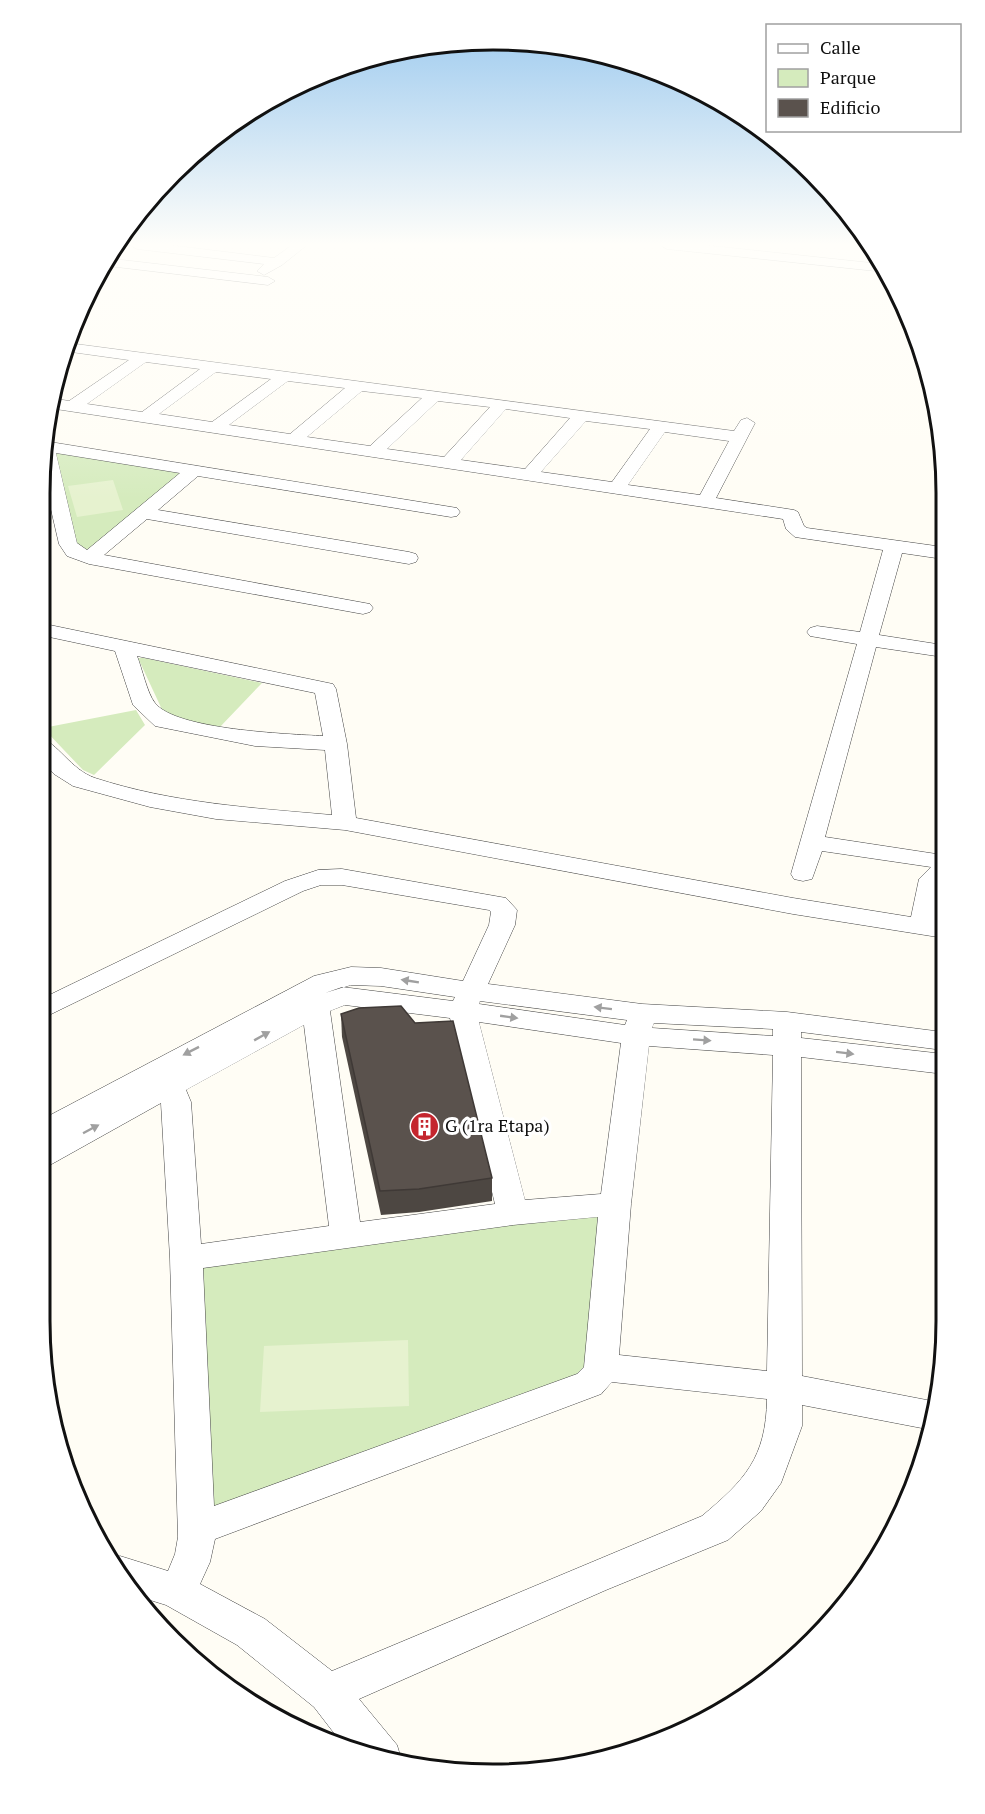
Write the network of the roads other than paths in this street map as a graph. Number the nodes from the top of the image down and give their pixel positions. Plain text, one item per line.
1 (74, 348) edge
2 (87, 349) junction
3 (73, 351) edge
4 (143, 357) junction
5 (213, 366) junction
6 (285, 376) junction
7 (359, 385) junction
8 (435, 395) junction
9 (58, 404) edge
10 (502, 404) junction
11 (73, 406) junction
12 (582, 415) junction
13 (145, 417) junction
14 (661, 426) junction
15 (215, 428) junction
16 (294, 439) junction
17 (52, 447) edge
18 (374, 451) junction
19 (449, 462) junction
20 (50, 468) edge
21 (195, 470) junction
22 (530, 475) junction
23 (616, 489) junction
24 (705, 502) junction
25 (451, 512) dead end
26 (143, 513) junction
27 (894, 546) junction
28 (936, 552) edge
29 (89, 558) junction
30 (409, 558) dead end
31 (363, 608) dead end
32 (50, 631) edge
33 (817, 632) dead end
34 (869, 639) junction
35 (124, 648) junction
36 (936, 650) edge
37 (336, 744) junction
38 (50, 756) edge
39 (345, 823) junction
40 (812, 842) junction
41 (936, 861) edge
42 (803, 874) dead end
43 (936, 875) edge
44 (933, 928) edge
45 (308, 1000) junction
46 (467, 1001) junction
47 (50, 1006) edge
48 (639, 1024) junction
49 (787, 1033) junction
50 (936, 1051) edge
51 (164, 1078) junction
52 (50, 1129) edge
53 (50, 1150) edge
54 (615, 1204) junction
55 (513, 1213) junction
56 (346, 1234) junction
57 (186, 1258) junction
58 (601, 1367) junction
59 (784, 1387) junction
60 (925, 1414) edge
61 (197, 1529) junction
62 (130, 1576) edge
63 (176, 1592) junction
64 (327, 1693) junction
65 (371, 1747) edge

1 - 2 street
2 - 3 street
2 - 4 street
4 - 5 street
4 - 11 street
5 - 6 street
5 - 13 street
6 - 7 street
6 - 15 street
7 - 8 street
7 - 16 street
8 - 10 street
8 - 18 street
9 - 11 street
10 - 12 street
10 - 19 street
11 - 13 street
12 - 14 street
12 - 22 street
13 - 15 street
14 - 23 street
14 - 24 street
15 - 16 street
16 - 18 street
17 - 21 street
18 - 19 street
19 - 22 street
20 - 29 street
21 - 25 street
21 - 26 street
22 - 23 street
23 - 24 street
24 - 27 street
26 - 29 street
26 - 30 street
27 - 28 street
27 - 34 street
29 - 31 street
32 - 35 street
33 - 34 street
34 - 36 street
34 - 40 street
35 - 37 street
35 - 37 street
37 - 39 street
38 - 39 street
39 - 44 street
40 - 41 street
40 - 42 street
43 - 44 street
45 - 46 street
45 - 51 street
45 - 56 street
46 - 47 street
46 - 48 street
46 - 55 street
48 - 49 street
48 - 54 street
49 - 50 street
49 - 59 street
51 - 52 street
53 -> 51 street
51 - 57 street
54 - 55 street
54 - 58 street
55 - 56 street
56 - 57 street
57 - 61 street
58 - 59 street
58 - 61 street
59 - 60 street
59 - 64 street
61 - 63 street
62 - 63 street
63 - 64 street
64 - 65 street

